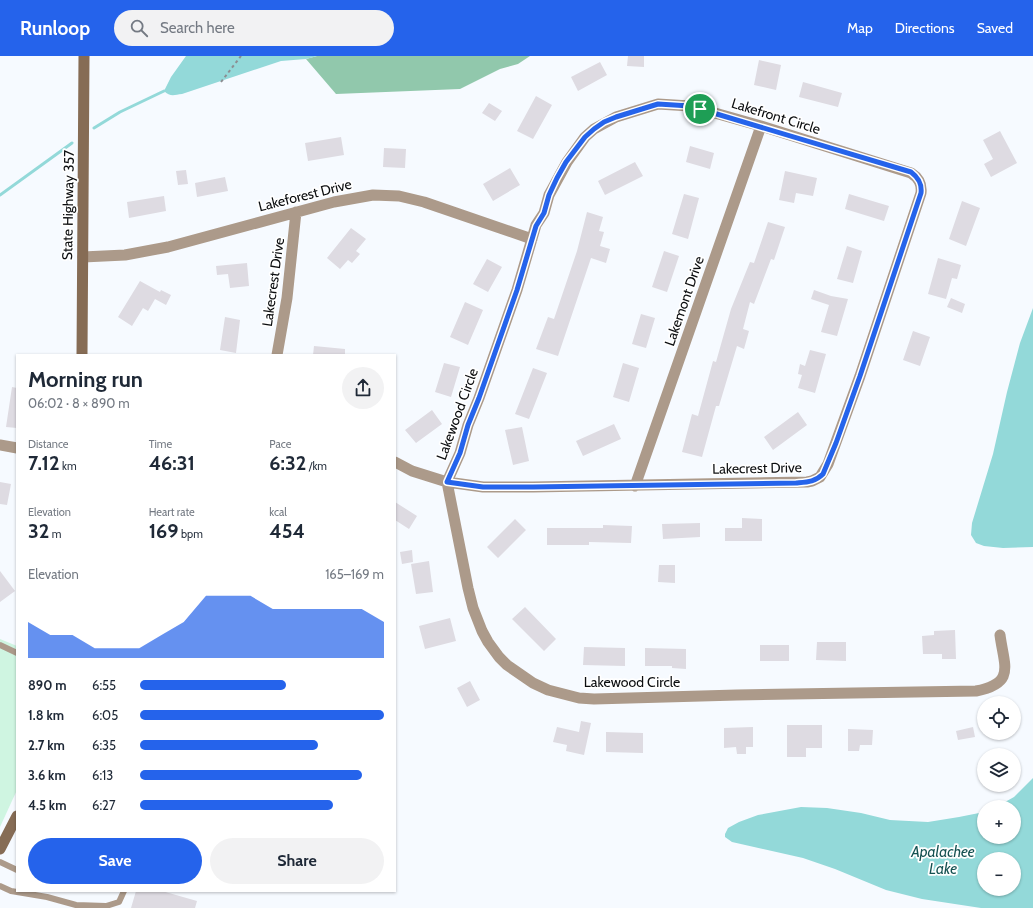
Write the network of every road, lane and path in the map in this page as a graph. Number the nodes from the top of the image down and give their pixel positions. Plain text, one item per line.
1 (84, 56) edge
2 (241, 56) edge
3 (221, 82) dead end
4 (761, 126) junction
5 (921, 193) joint
6 (296, 212) junction
7 (532, 239) junction
8 (83, 257) junction
9 (82, 354) edge
10 (277, 354) edge
11 (0, 444) edge
12 (16, 448) edge
13 (396, 463) edge
14 (447, 482) junction
15 (635, 486) junction
16 (1000, 636) dead end
17 (0, 645) edge
18 (16, 653) edge
19 (16, 818) edge
20 (0, 848) edge
21 (0, 862) edge
22 (16, 870) edge
23 (0, 886) edge
24 (16, 892) edge
25 (124, 892) edge
26 (30, 893) edge

1 - 8 main road, State Highway 357
2 - 3 path
4 - 5 street, Lakefront Circle
4 - 7 street, Lakefront Circle
4 - 15 street, Lakemont Drive
5 - 15 street, Lakecrest Drive
6 - 7 street, Lakeforest Drive
6 - 8 street, Lakeforest Drive
6 - 10 street, Lakecrest Drive
7 - 14 street, Lakewood Circle
8 - 9 main road, State Highway 357
11 - 12 street
13 - 14 street, Lakecrest Drive
14 - 15 street, Lakecrest Drive
14 - 16 street, Lakewood Circle
17 - 18 lane
19 - 20 main road
21 - 22 lane
23 - 24 lane
25 - 26 lane

